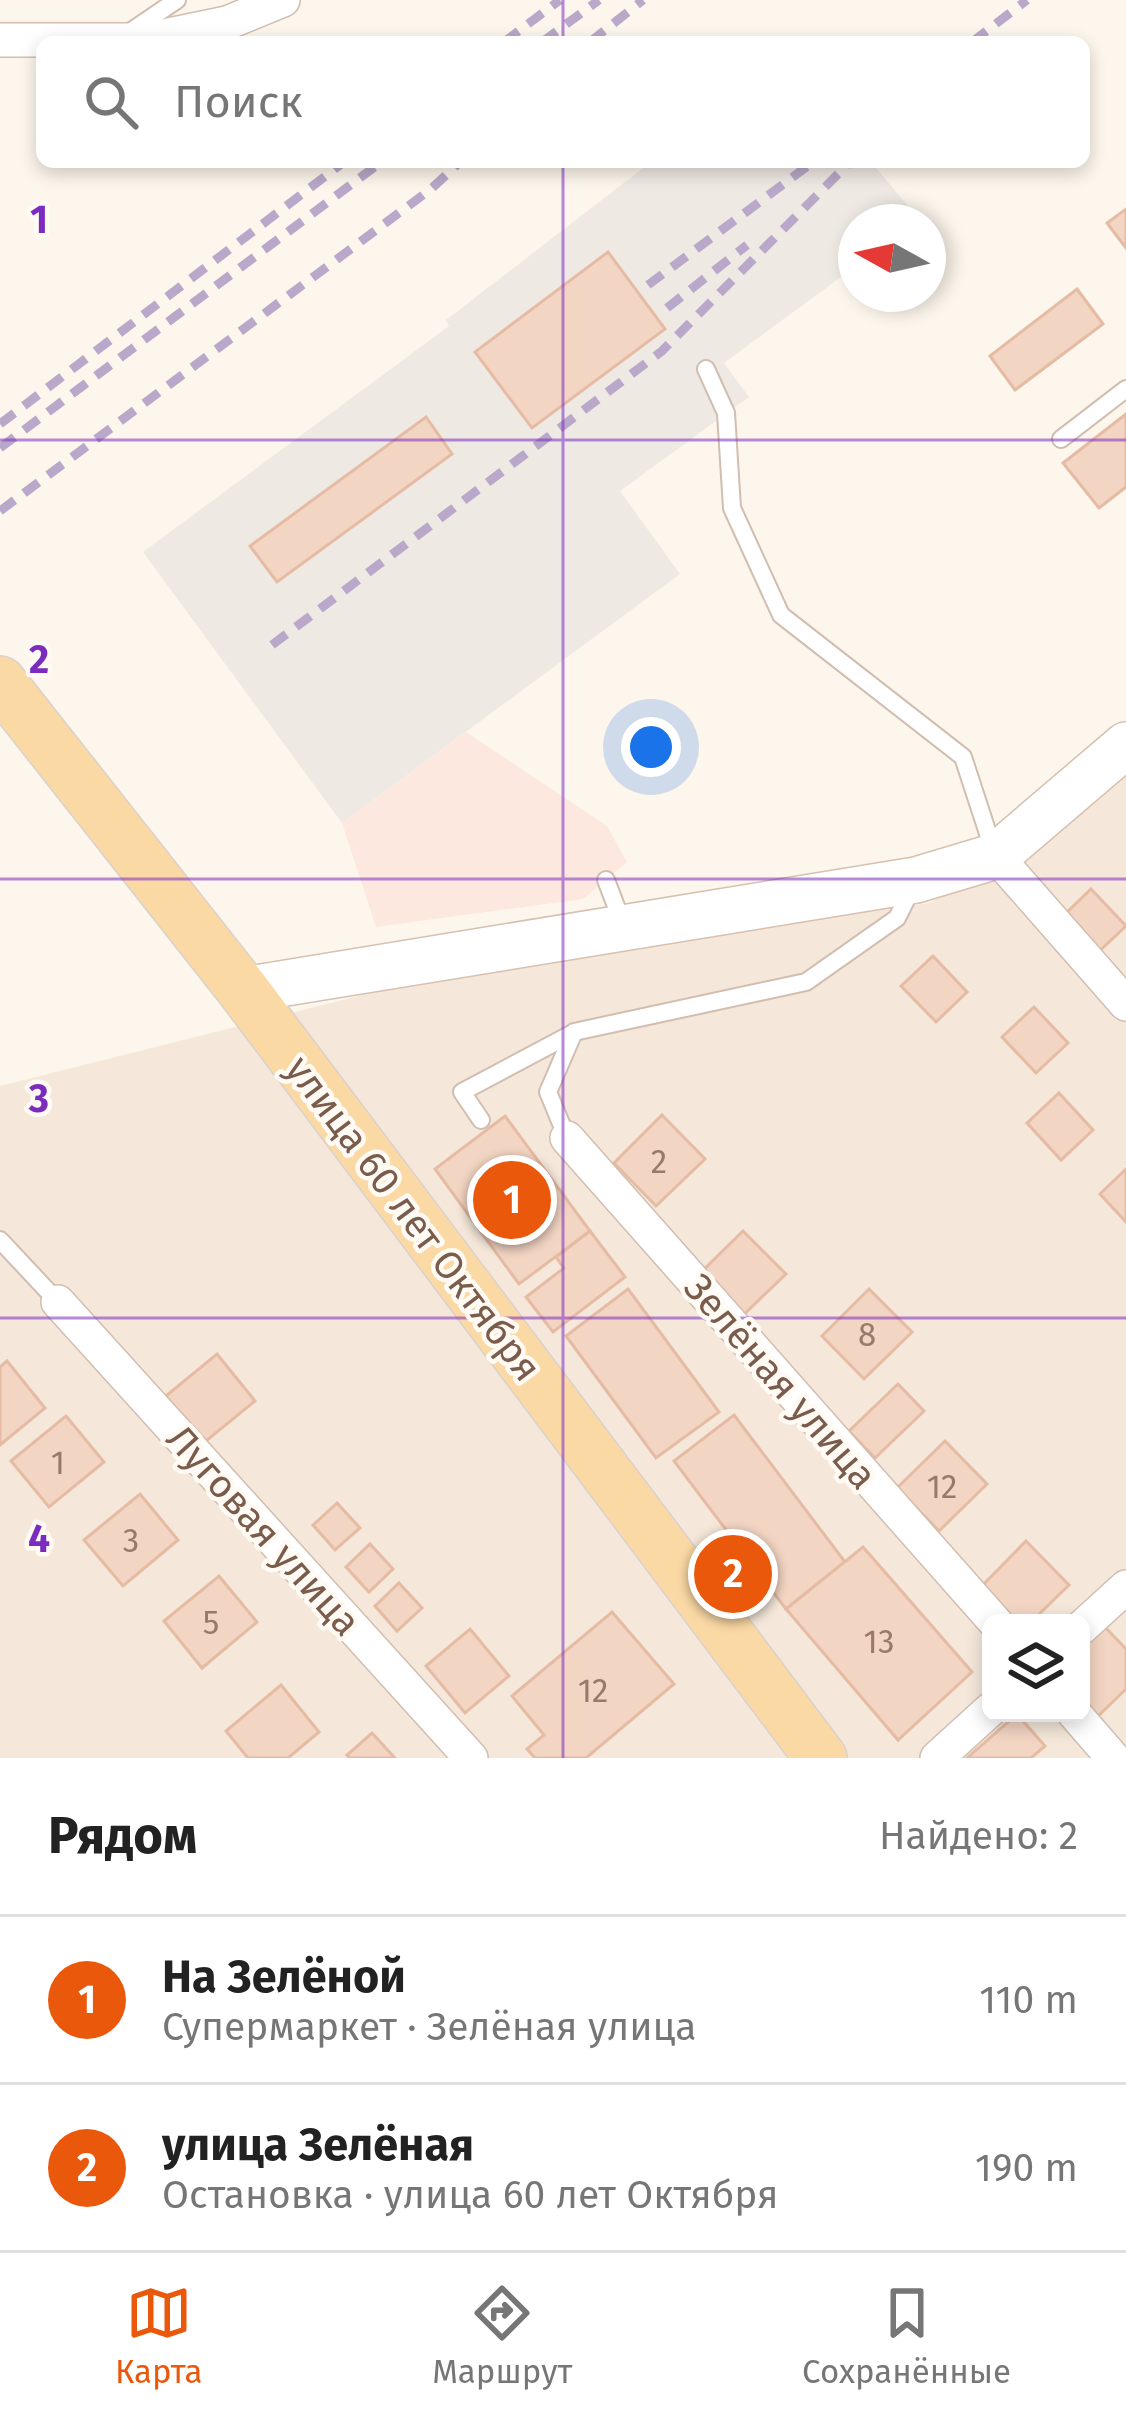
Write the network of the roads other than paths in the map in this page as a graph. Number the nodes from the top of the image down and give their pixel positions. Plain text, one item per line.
1 (177, 0) edge
2 (283, 0) edge
3 (124, 36) edge
4 (163, 36) edge
5 (0, 40) edge
6 (36, 40) edge
7 (706, 369) dead end
8 (1126, 389) edge
9 (1061, 439) dead end
10 (0, 682) edge
11 (1126, 745) edge
12 (996, 856) junction
13 (605, 880) dead end
14 (916, 880) junction
15 (624, 928) junction
16 (243, 991) junction
17 (1126, 1004) edge
18 (574, 1032) junction
19 (481, 1120) dead end
20 (567, 1138) joint
21 (0, 1240) edge
22 (58, 1302) joint
23 (1126, 1587) edge
24 (988, 1614) edge
25 (1090, 1620) edge
26 (982, 1717) edge
27 (1082, 1722) edge
28 (471, 1758) edge
29 (821, 1758) edge
30 (937, 1758) edge
31 (1113, 1758) edge

1 - 3 lane
2 - 4 street
5 - 6 street
7 - 12 lane
8 - 9 lane
10 - 16 main road, улица 60 лет Октября
11 - 12 street
12 - 14 street
12 - 17 street
13 - 15 lane
14 - 15 street
14 - 18 lane
15 - 16 street
16 - 29 main road, улица 60 лет Октября
18 - 19 lane
18 - 20 lane
20 - 24 street, Зелёная улица
21 - 22 lane
22 - 28 street, Луговая улица
23 - 25 street
26 - 30 street
27 - 31 street

